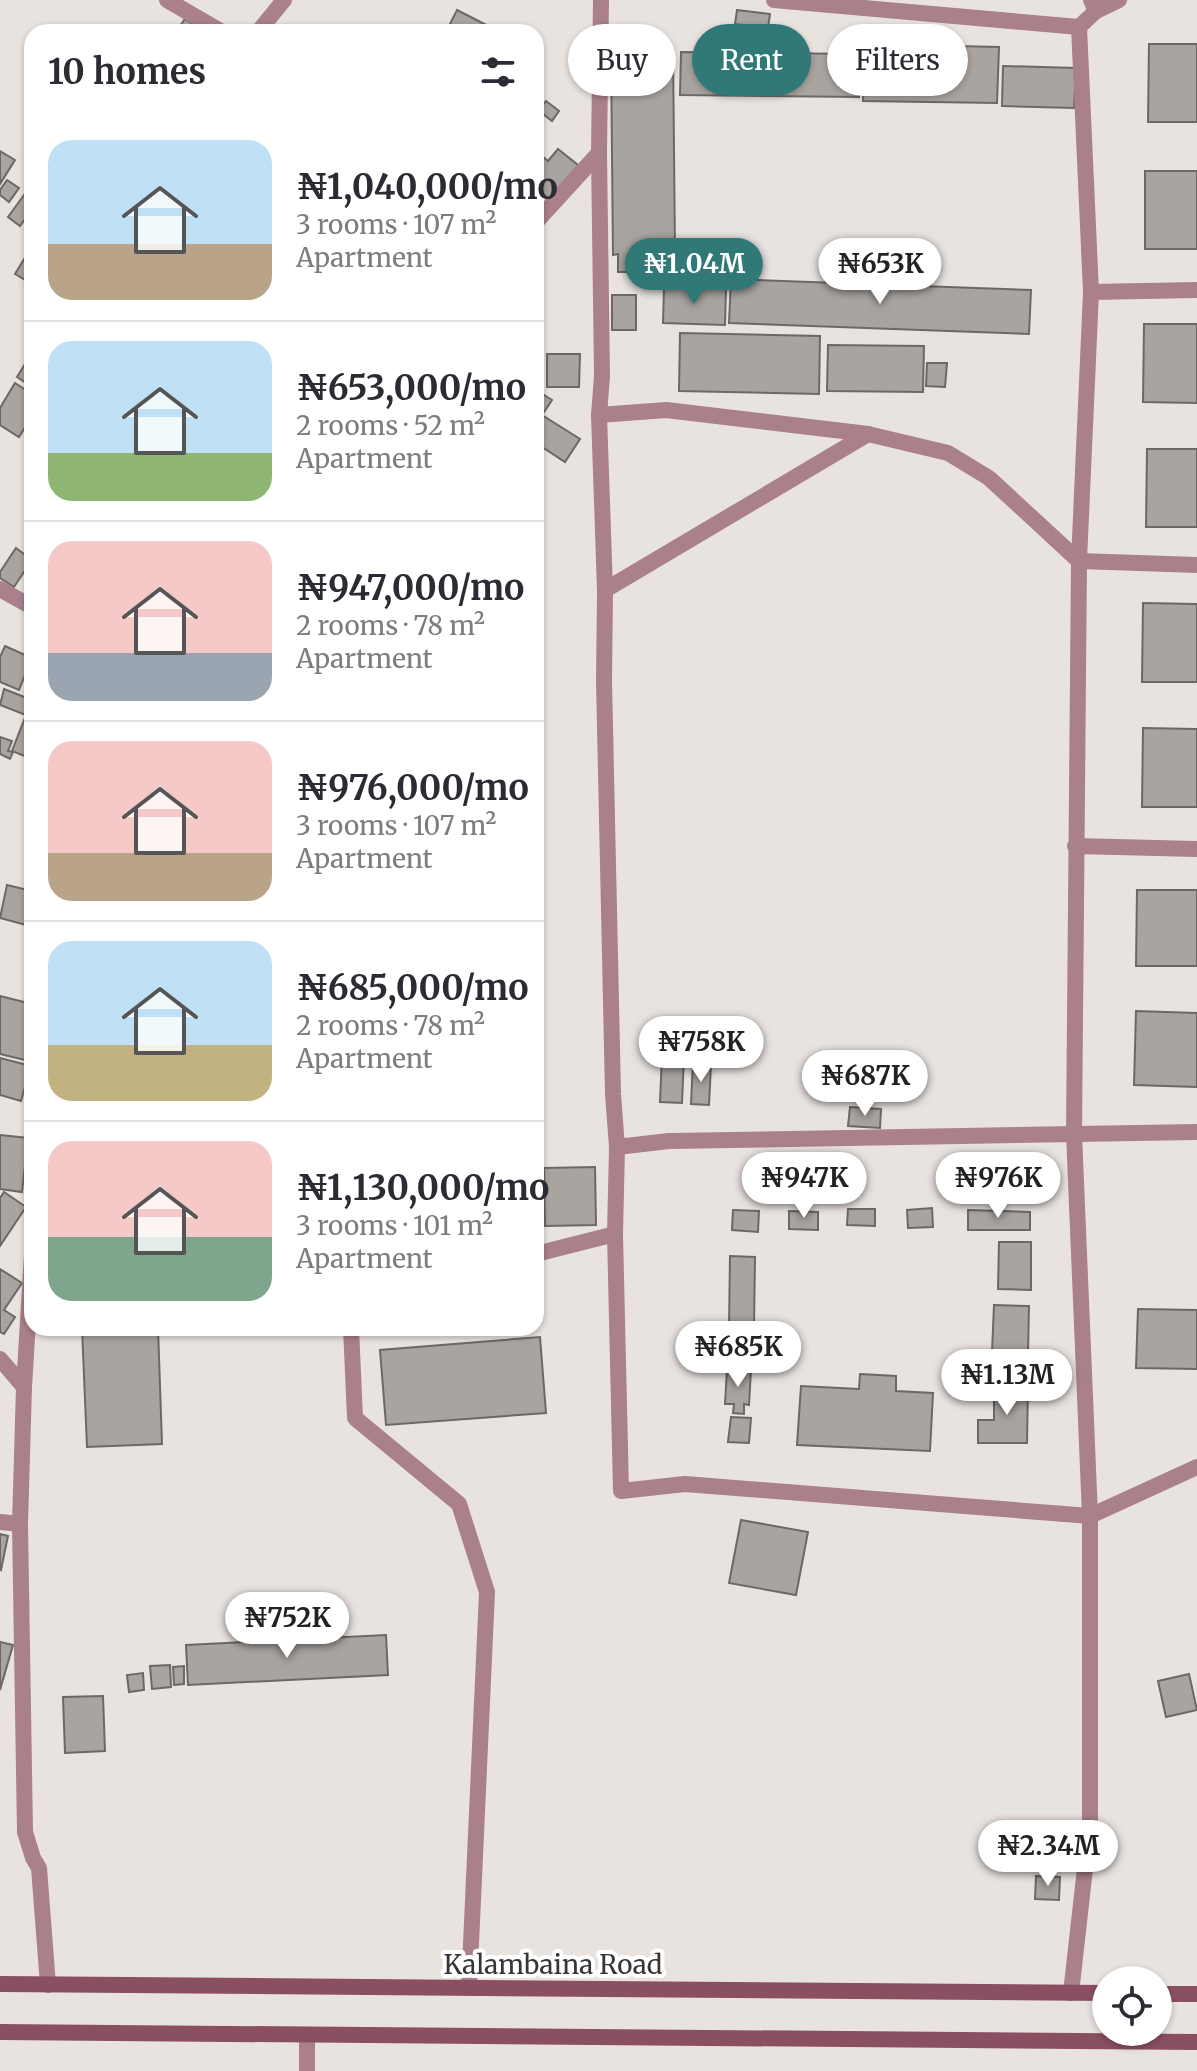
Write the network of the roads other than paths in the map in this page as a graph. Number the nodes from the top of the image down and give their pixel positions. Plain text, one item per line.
1 (167, 0) edge
2 (284, 0) edge
3 (606, 0) edge
4 (774, 0) edge
5 (1119, 0) edge
6 (1094, 6) edge
7 (208, 24) edge
8 (264, 24) edge
9 (1079, 27) junction
10 (599, 153) junction
11 (544, 213) edge
12 (1197, 290) edge
13 (1091, 292) junction
14 (599, 415) junction
15 (868, 434) junction
16 (1079, 561) junction
17 (1197, 565) edge
18 (0, 589) edge
19 (605, 590) junction
20 (24, 602) edge
21 (1075, 846) junction
22 (1197, 849) edge
23 (1197, 1132) edge
24 (1074, 1134) junction
25 (617, 1147) junction
26 (615, 1234) junction
27 (544, 1252) edge
28 (27, 1336) edge
29 (351, 1336) edge
30 (0, 1359) edge
31 (24, 1387) junction
32 (1197, 1467) edge
33 (1090, 1516) junction
34 (0, 1522) edge
35 (20, 1524) junction
36 (0, 1984) edge
37 (48, 1985) junction
38 (469, 1988) junction
39 (1071, 1993) junction
40 (1092, 1993) edge
41 (1172, 1994) edge
42 (1197, 1994) edge
43 (0, 2032) edge
44 (307, 2035) junction
45 (1197, 2042) edge
46 (307, 2071) edge

1 - 7 street
2 - 8 street
3 - 10 street
4 - 9 street
5 - 6 street
6 - 9 street
9 - 13 street
10 - 11 street
10 - 14 street
12 - 13 street
13 - 16 street
14 - 15 street
14 - 19 street
15 - 16 street
15 - 19 street
16 - 17 street
16 - 21 street
18 - 20 street
19 - 25 street
21 - 22 street
21 - 24 street
23 - 24 street
24 - 25 street
24 - 33 street
25 - 26 street
26 - 27 street
26 - 33 street
28 - 31 street
29 - 38 street
30 - 31 street
31 - 35 street
32 - 33 street
33 - 39 street
34 - 35 street
35 - 37 street
36 - 37 main road, Kalambaina Road
37 - 38 main road, Kalambaina Road
38 - 39 main road, Kalambaina Road
39 - 40 main road, Kalambaina Road
41 - 42 main road
43 - 44 main road
44 - 45 main road
44 - 46 street

